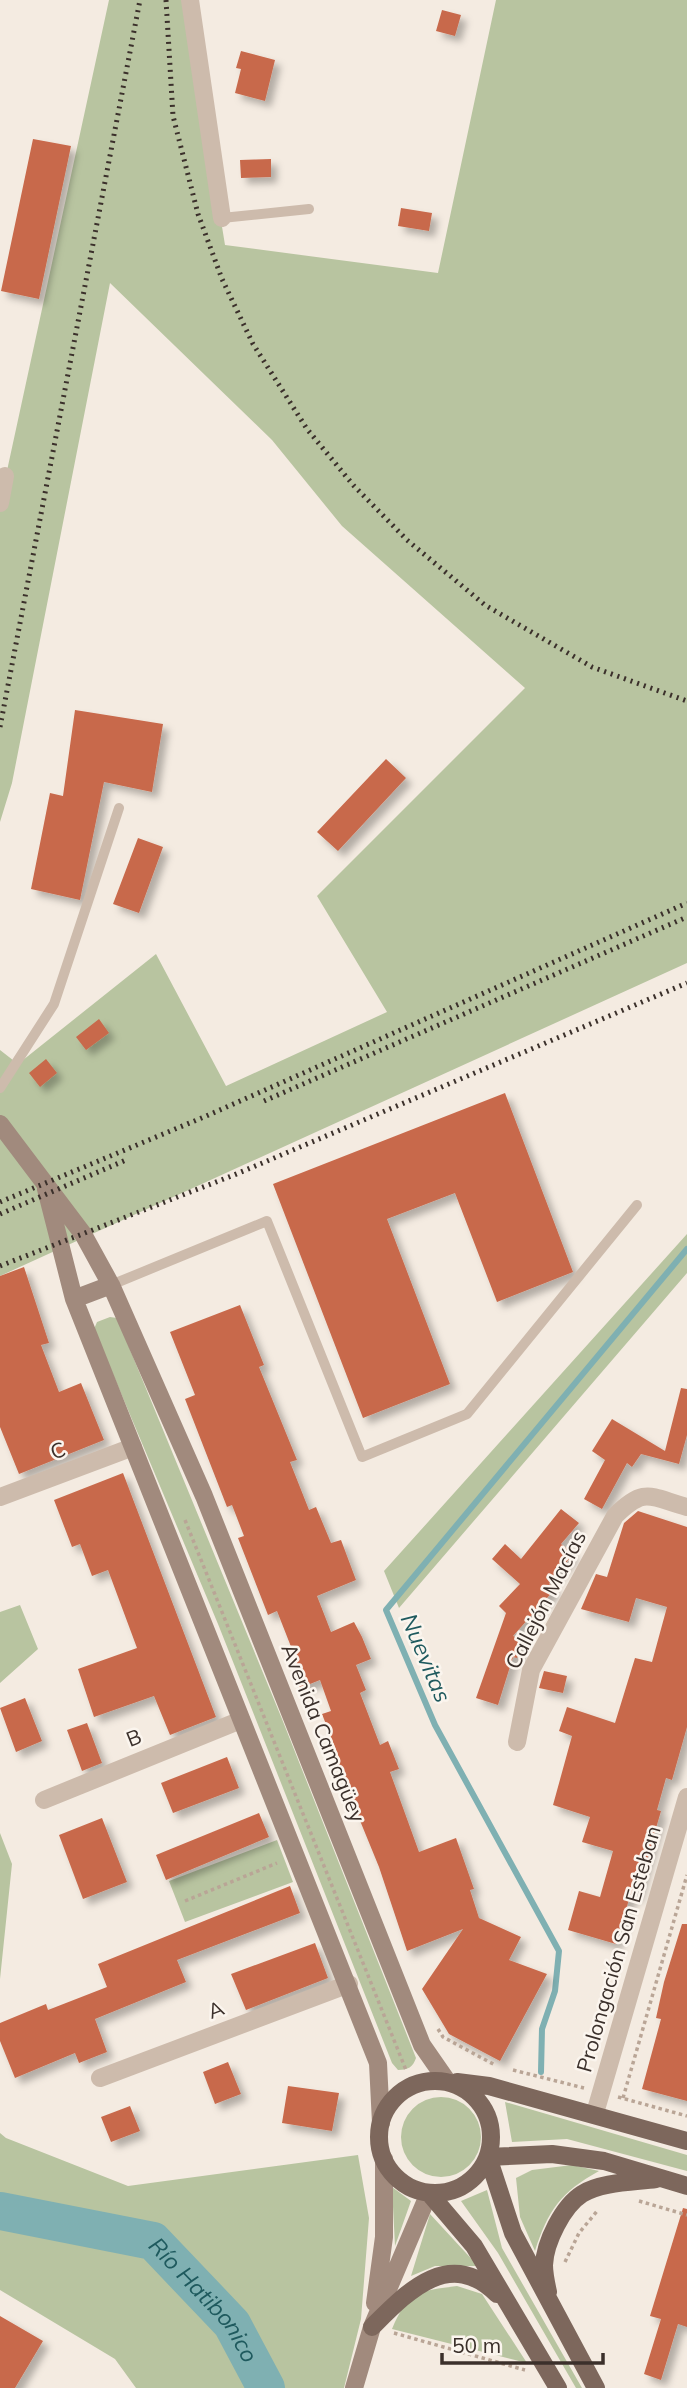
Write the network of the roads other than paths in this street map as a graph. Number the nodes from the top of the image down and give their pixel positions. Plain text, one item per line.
1 (190, 0) edge
2 (309, 209) dead end
3 (222, 218) joint
4 (5, 476) dead end
5 (0, 502) edge
6 (119, 808) dead end
7 (0, 1088) edge
8 (0, 1124) edge
9 (44, 1183) junction
10 (638, 1205) dead end
11 (111, 1285) junction
12 (74, 1299) junction
13 (132, 1447) junction
14 (0, 1497) edge
15 (687, 1507) edge
16 (242, 1720) junction
17 (517, 1742) dead end
18 (687, 1797) edge
19 (44, 1800) dead end
20 (684, 1818) edge
21 (349, 1984) junction
22 (100, 2078) dead end
23 (447, 2081) junction
24 (595, 2113) junction
25 (381, 2123) junction
26 (687, 2141) edge
27 (488, 2157) junction
28 (384, 2159) junction
29 (662, 2178) junction
30 (687, 2186) edge
31 (429, 2193) junction
32 (510, 2307) junction
33 (551, 2309) junction
34 (372, 2327) junction
35 (354, 2388) edge
36 (558, 2388) edge
37 (596, 2388) edge

1 - 3 street
2 - 3 lane
4 - 5 street
6 - 7 lane
8 - 9 main road, Avenida Camagüey
9 - 11 main road, Avenida Camagüey
9 - 12 main road, Avenida Camagüey
10 - 11 lane
11 - 12 main road
11 - 23 main road, Avenida Camagüey
12 - 13 main road, Avenida Camagüey
13 - 14 street, C
13 - 16 main road, Avenida Camagüey
15 - 17 street, Callejón Macías
16 - 19 street, B
16 - 21 main road, Avenida Camagüey
18 - 20 street, Prolongación San Esteban
20 - 24 street, Prolongación San Esteban
21 - 22 street, A
21 - 25 main road, Avenida Camagüey
23 - 24 main road
23 - 25 main road
23 - 27 main road
24 - 26 main road
25 - 28 main road
27 - 29 main road
27 - 31 main road
27 - 33 main road
28 - 31 main road
28 - 34 main road
29 - 30 main road
29 - 33 main road
31 - 32 main road
31 - 34 main road
32 - 34 main road
32 - 36 main road
33 - 37 main road
34 - 35 main road

